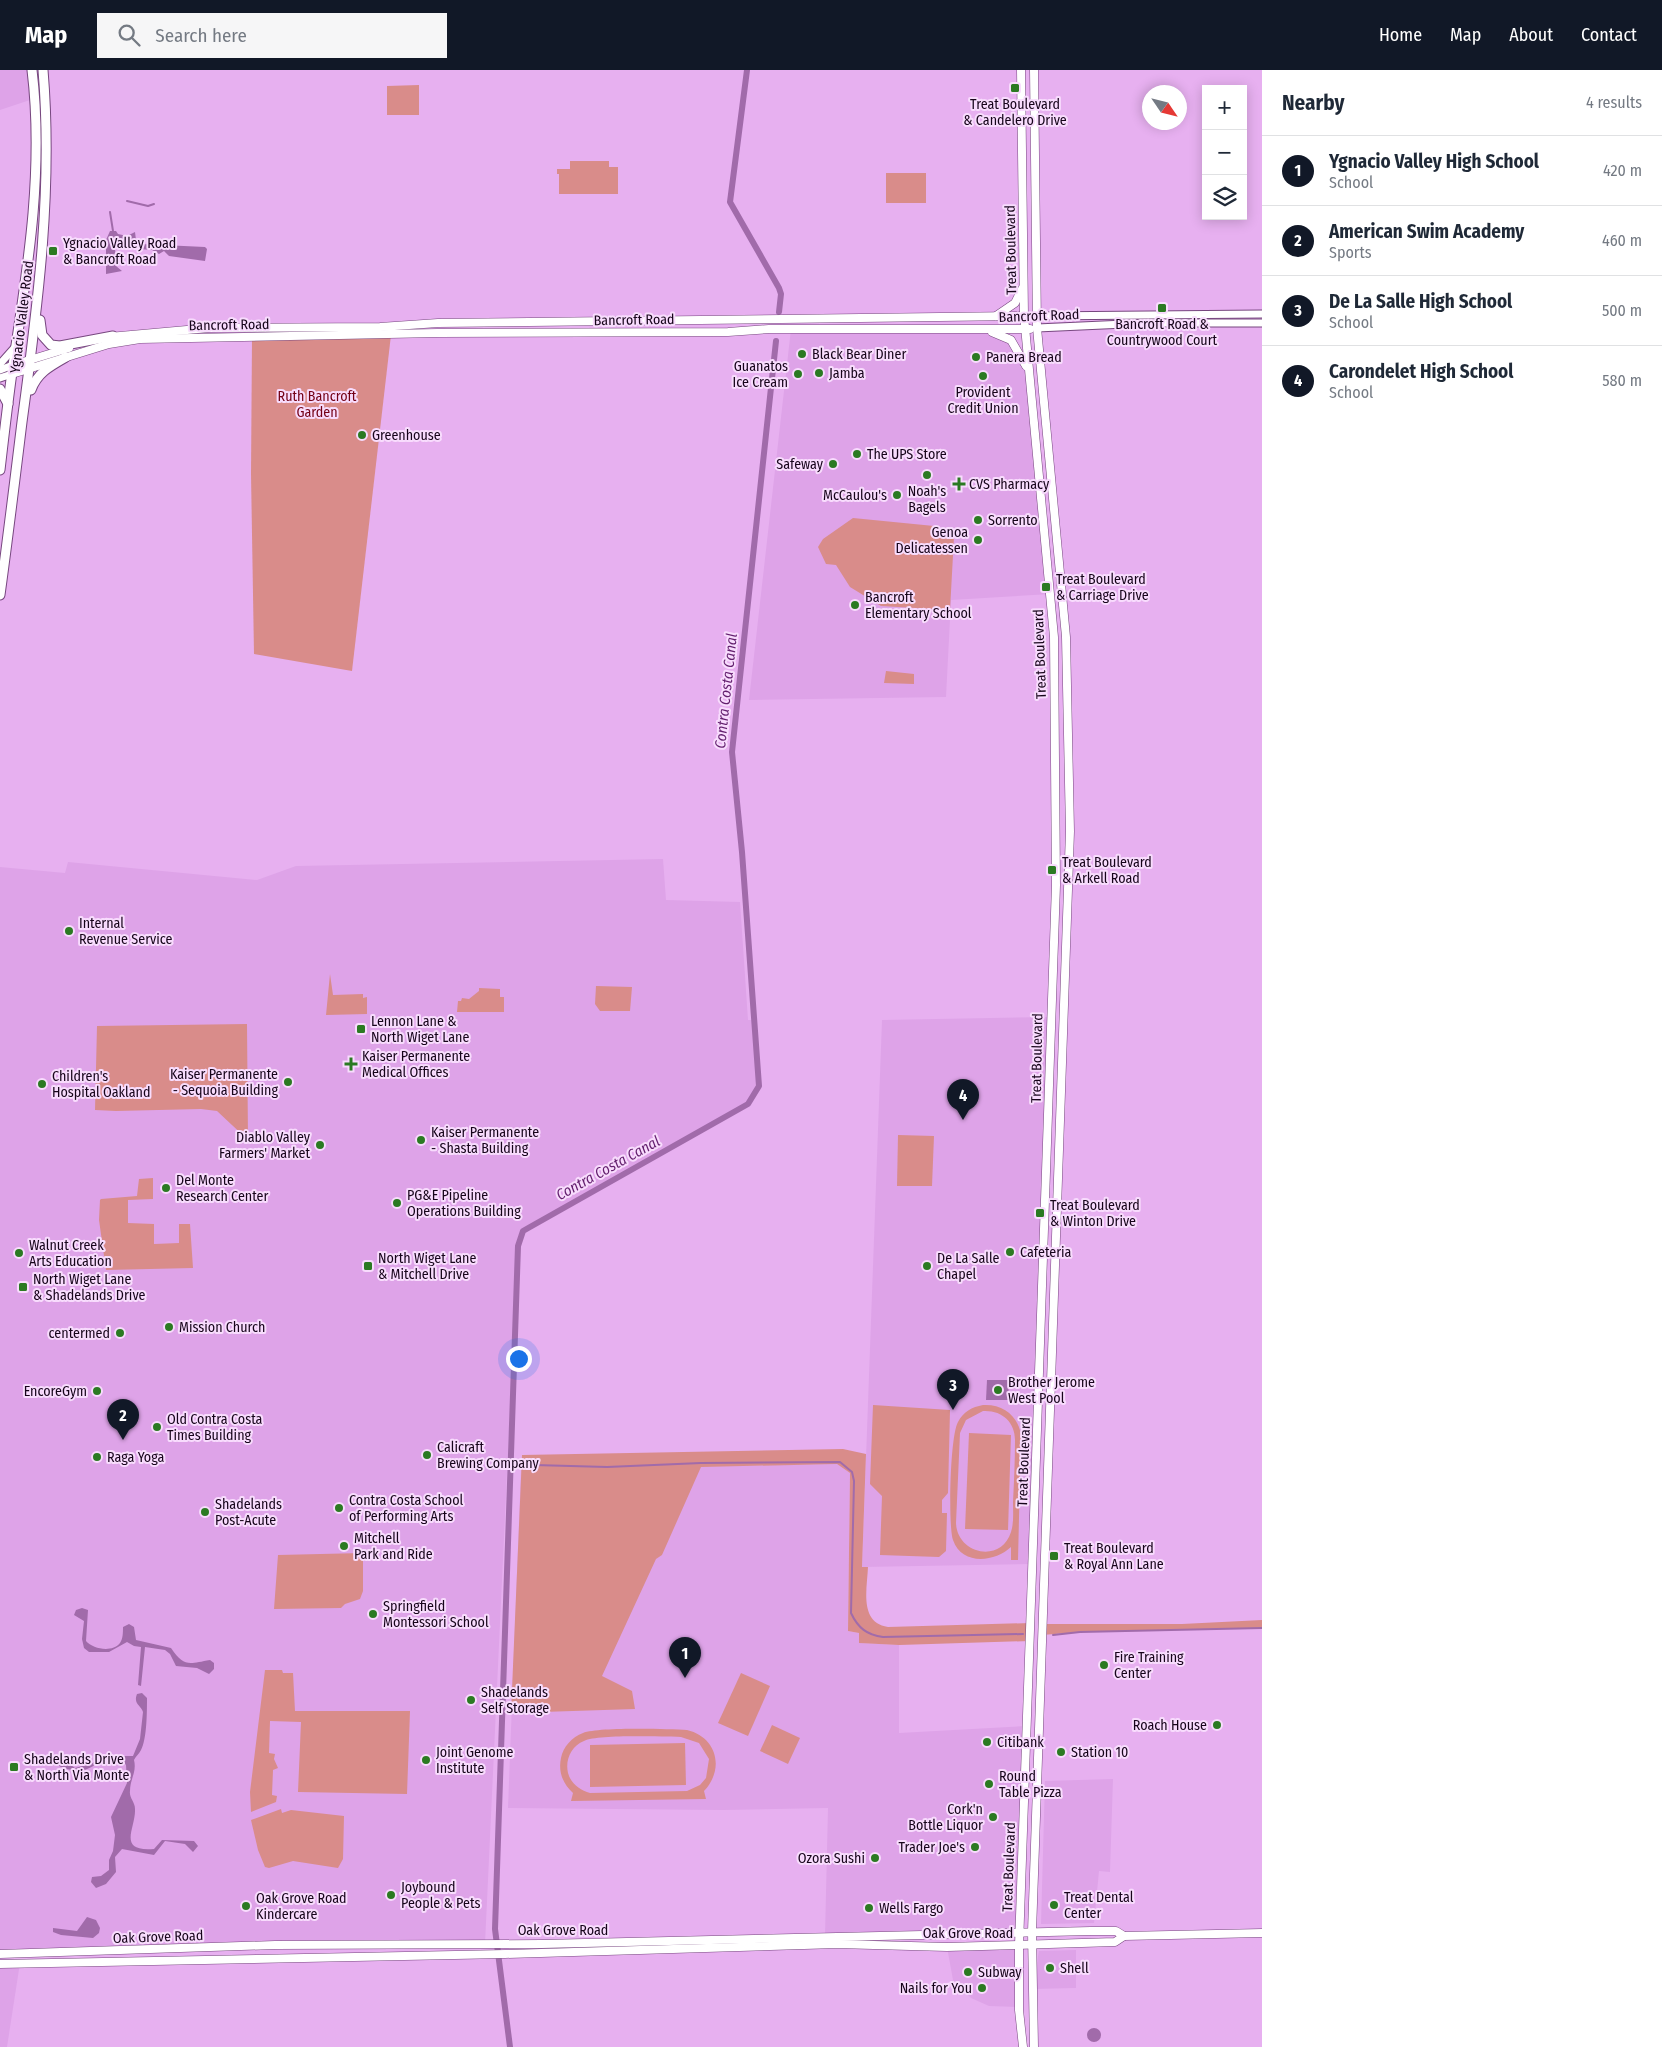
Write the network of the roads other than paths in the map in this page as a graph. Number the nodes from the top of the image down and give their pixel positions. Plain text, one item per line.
1 (32, 70) edge
2 (43, 70) edge
3 (1021, 70) edge
4 (1034, 70) edge
5 (1024, 285) junction
6 (40, 287) junction
7 (1262, 314) edge
8 (995, 316) junction
9 (1024, 316) junction
10 (1037, 316) junction
11 (747, 320) junction
12 (1262, 322) edge
13 (1037, 328) junction
14 (1025, 329) junction
15 (982, 330) junction
16 (728, 332) junction
17 (114, 336) junction
18 (16, 346) junction
19 (66, 356) junction
20 (0, 364) edge
21 (30, 364) junction
22 (0, 370) edge
23 (12, 370) junction
24 (1029, 371) junction
25 (0, 378) edge
26 (0, 389) edge
27 (8, 406) junction
28 (22, 422) junction
29 (0, 470) edge
30 (0, 595) edge
31 (1032, 1932) junction
32 (1019, 1933) junction
33 (1262, 1933) edge
34 (1124, 1936) junction
35 (481, 1944) junction
36 (1032, 1944) junction
37 (1019, 1945) junction
38 (0, 1954) edge
39 (449, 1955) junction
40 (0, 1964) edge
41 (1023, 2047) edge
42 (1034, 2047) edge

1 - 18 highway, Ygnacio Valley Road
2 - 6 highway, Ygnacio Valley Road
3 - 5 main road, Treat Boulevard
4 - 10 main road, Treat Boulevard
5 - 8 main road
5 - 9 main road, Treat Boulevard
6 - 17 highway
6 - 21 highway, Ygnacio Valley Road
7 - 10 street, Bancroft Road
8 - 9 main road, Bancroft Road
8 - 11 main road, Bancroft Road
9 - 10 main road, Bancroft Road
9 - 14 main road, Treat Boulevard
10 - 13 main road, Treat Boulevard
11 - 16 main road
11 - 17 main road, Bancroft Road
12 - 13 street, Bancroft Road
13 - 14 main road, Bancroft Road
13 - 31 main road, Treat Boulevard
14 - 15 main road, Bancroft Road
14 - 24 main road, Treat Boulevard
15 - 16 main road, Bancroft Road
15 - 24 main road
16 - 19 main road, Bancroft Road
17 - 21 main road, Bancroft Road
18 - 20 street
18 - 23 highway, Ygnacio Valley Road
19 - 21 main road, Bancroft Road
19 - 28 highway
21 - 23 main road, Bancroft Road
21 - 28 highway, Ygnacio Valley Road
22 - 23 street
23 - 25 street
23 - 27 highway, Ygnacio Valley Road
24 - 32 main road, Treat Boulevard
26 - 27 highway
27 - 29 highway, Ygnacio Valley Road
28 - 30 highway, Ygnacio Valley Road
31 - 32 main road, Oak Grove Road
31 - 34 main road, Oak Grove Road
31 - 36 main road, Treat Boulevard
32 - 35 main road, Oak Grove Road
32 - 37 main road, Treat Boulevard
33 - 34 main road, Oak Grove Road
34 - 36 main road, Oak Grove Road
35 - 38 main road, Oak Grove Road
35 - 39 main road
36 - 37 main road, Oak Grove Road
36 - 42 main road, Treat Boulevard
37 - 39 main road, Oak Grove Road
37 - 41 main road, Treat Boulevard
39 - 40 main road, Oak Grove Road

